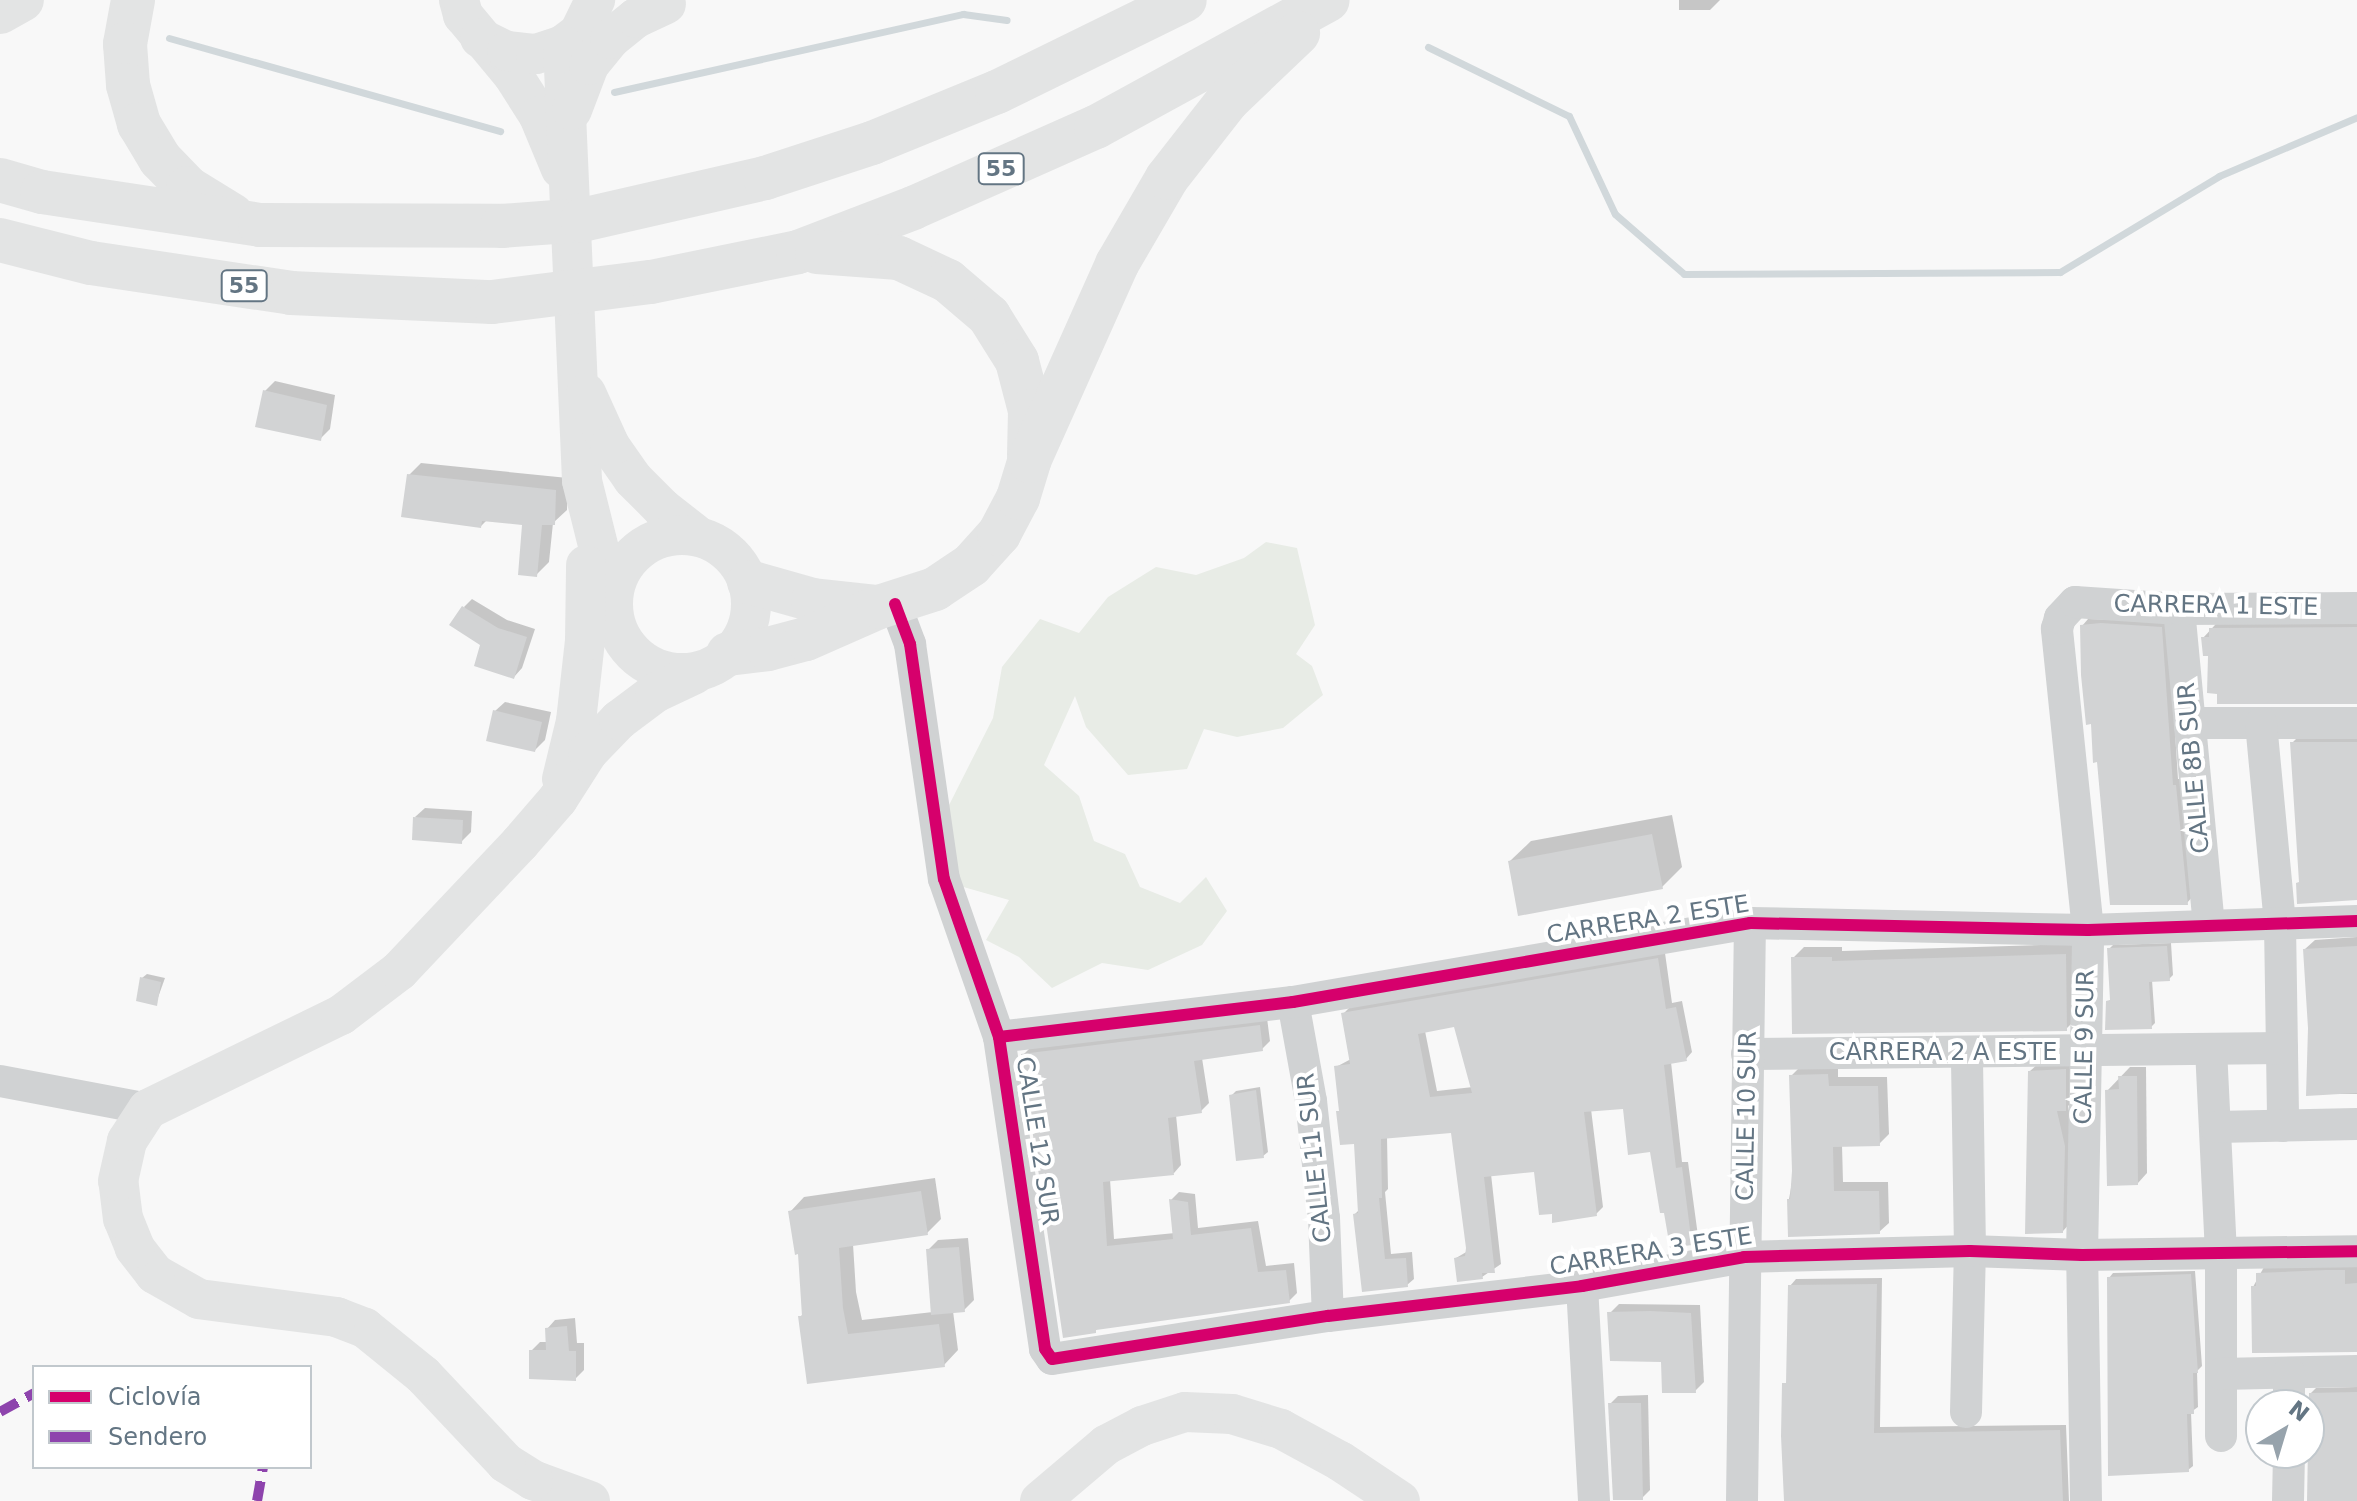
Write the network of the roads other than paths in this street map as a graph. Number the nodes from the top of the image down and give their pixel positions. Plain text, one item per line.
1 (22, 0) edge
2 (133, 0) edge
3 (459, 0) edge
4 (1185, 0) edge
5 (1328, 0) edge
6 (1342, 0) edge
7 (681, 2) edge
8 (0, 12) edge
9 (579, 26) edge
10 (480, 38) junction
11 (569, 128) junction
12 (0, 180) edge
13 (571, 208) junction
14 (260, 225) junction
15 (0, 240) edge
16 (798, 252) junction
17 (578, 370) junction
18 (1029, 461) junction
19 (582, 481) junction
20 (694, 533) junction
21 (749, 582) junction
22 (2075, 602) joint
23 (887, 605) junction
24 (2357, 608) edge
25 (2179, 609) junction
26 (614, 615) junction
27 (712, 664) junction
28 (2190, 723) junction
29 (2261, 723) junction
30 (2357, 723) edge
31 (588, 752) junction
32 (558, 799) junction
33 (2357, 921) edge
34 (1750, 923) junction
35 (2280, 924) junction
36 (2209, 926) junction
37 (2088, 930) junction
38 (1293, 1002) junction
39 (999, 1037) junction
40 (2282, 1048) junction
41 (2211, 1049) junction
42 (2085, 1052) junction
43 (1967, 1053) junction
44 (1747, 1054) junction
45 (0, 1081) edge
46 (148, 1109) junction
47 (2357, 1124) edge
48 (2283, 1126) junction
49 (2216, 1127) junction
50 (1970, 1251) junction
51 (2357, 1251) edge
52 (2221, 1253) junction
53 (2082, 1255) junction
54 (1744, 1257) junction
55 (1582, 1286) junction
56 (1328, 1316) junction
57 (1052, 1359) joint
58 (2357, 1371) edge
59 (2289, 1373) junction
60 (2221, 1374) junction
61 (2289, 1389) edge
62 (1966, 1412) dead end
63 (2221, 1436) dead end
64 (2289, 1469) edge
65 (590, 1501) edge
66 (1040, 1501) edge
67 (1400, 1501) edge
68 (1594, 1501) edge
69 (1742, 1501) edge
70 (2086, 1501) edge
71 (2288, 1501) edge

1 - 8 highway
2 - 14 highway
3 - 10 main road
4 - 14 highway
5 - 16 highway, 55
6 - 18 highway
7 - 9 main road
7 - 11 main road
9 - 10 main road
9 - 11 main road
10 - 13 main road
11 - 13 main road
12 - 14 highway
13 - 17 main road
15 - 16 highway, 55
16 - 18 highway
17 - 19 main road
17 - 20 main road
18 - 23 highway
19 - 26 main road
19 - 32 main road
20 - 21 main road
20 - 26 main road
21 - 23 highway
21 - 27 main road
22 - 25 street, CARRERA 1 ESTE
22 - 37 street, CALLE 9 SUR
23 - 27 highway
23 - 39 street, CALLE 12 SUR
24 - 25 street, CARRERA 1 ESTE
25 - 28 street, CALLE 8B SUR
26 - 27 main road
26 - 31 main road
27 - 31 main road
28 - 29 street
28 - 36 street, CALLE 8B SUR
29 - 30 street
29 - 35 street
31 - 32 main road
32 - 46 main road
33 - 35 street, CARRERA 2 ESTE
34 - 37 street, CARRERA 2 ESTE
34 - 38 street, CARRERA 2 ESTE
34 - 44 street, CALLE 10 SUR
35 - 36 street, CARRERA 2 ESTE
35 - 40 street
36 - 37 street, CARRERA 2 ESTE
37 - 42 street, CALLE 9 SUR
38 - 39 street, CARRERA 2 ESTE
38 - 56 street, CALLE 11 SUR
39 - 57 street, CALLE 12 SUR
40 - 41 street, CARRERA 2 A ESTE
40 - 48 street
41 - 42 street, CARRERA 2 A ESTE
41 - 49 street
42 - 43 street, CARRERA 2 A ESTE
42 - 53 street, CALLE 9 SUR
43 - 44 street, CARRERA 2 A ESTE
43 - 50 street
44 - 54 street, CALLE 10 SUR
45 - 46 street
46 - 65 main road
47 - 48 street
48 - 49 street
49 - 52 street
50 - 53 street, CARRERA 3 ESTE
50 - 54 street, CARRERA 3 ESTE
50 - 62 street
51 - 52 street, CARRERA 3 ESTE
52 - 53 street, CARRERA 3 ESTE
52 - 60 street
53 - 70 street, CALLE 9 SUR
54 - 55 street, CARRERA 3 ESTE
54 - 69 street, CALLE 10 SUR
55 - 56 street, CARRERA 3 ESTE
55 - 68 street
56 - 57 street, CARRERA 3 ESTE
58 - 59 street
59 - 60 street
59 - 61 street
60 - 63 street
64 - 71 street
66 - 67 main road

